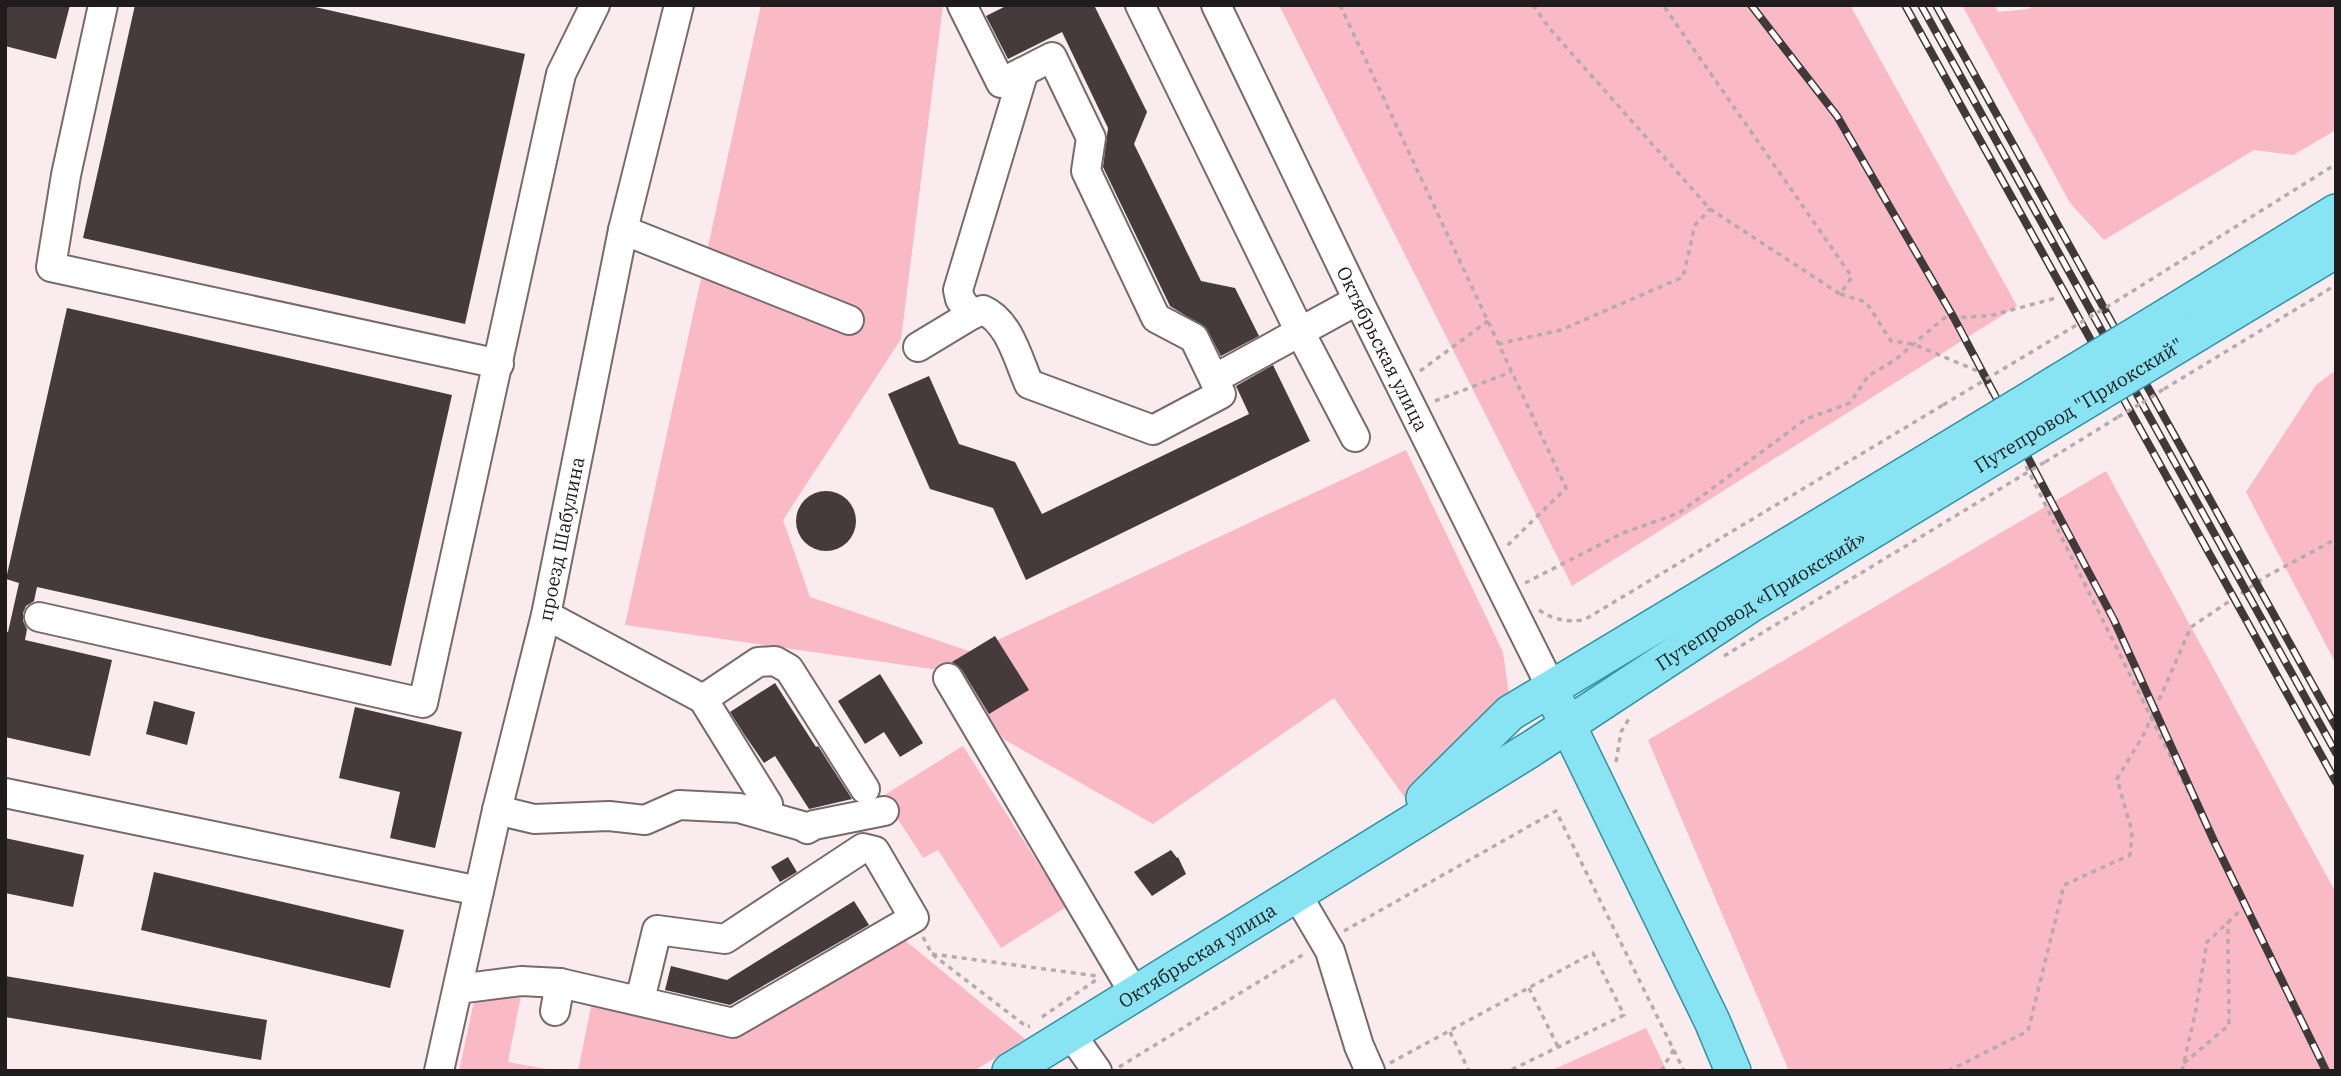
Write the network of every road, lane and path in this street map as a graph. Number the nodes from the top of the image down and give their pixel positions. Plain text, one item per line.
1 (103, 5) edge
2 (595, 5) edge
3 (679, 5) edge
4 (962, 5) edge
5 (1140, 5) edge
6 (1216, 5) edge
7 (1340, 5) edge
8 (1533, 5) edge
9 (1663, 5) edge
10 (1024, 71) junction
11 (2336, 164) edge
12 (1710, 209) junction
13 (2336, 212) edge
14 (623, 230) junction
15 (2336, 250) edge
16 (2336, 285) edge
17 (1840, 294) junction
18 (2056, 298) dead end
19 (1358, 300) junction
20 (971, 315) junction
21 (849, 320) dead end
22 (1488, 321) junction
23 (2185, 323) junction
24 (1300, 332) junction
25 (1498, 344) junction
26 (1913, 344) junction
27 (918, 347) dead end
28 (499, 364) junction
29 (1511, 372) junction
30 (1214, 379) junction
31 (1425, 380) dead end
32 (1430, 391) dead end
33 (1992, 396) dead end
34 (1435, 401) junction
35 (1437, 407) dead end
36 (1354, 437) dead end
37 (2023, 458) dead end
38 (1949, 466) junction
39 (1500, 536) dead end
40 (2336, 539) edge
41 (1523, 584) dead end
42 (1534, 607) dead end
43 (546, 615) junction
44 (39, 617) dead end
45 (1716, 661) dead end
46 (948, 678) dead end
47 (1552, 689) junction
48 (702, 699) junction
49 (1633, 712) dead end
50 (2151, 717) junction
51 (1567, 726) junction
52 (1616, 764) dead end
53 (865, 789) dead end
54 (5, 793) edge
55 (768, 804) dead end
56 (497, 810) junction
57 (884, 811) dead end
58 (1385, 837) junction
59 (479, 891) junction
60 (1296, 893) junction
61 (914, 918) junction
62 (2228, 922) junction
63 (1326, 941) junction
64 (932, 954) junction
65 (561, 983) junction
66 (1529, 988) junction
67 (458, 989) junction
68 (1134, 993) junction
69 (640, 1000) junction
70 (555, 1011) dead end
71 (1450, 1031) junction
72 (1071, 1034) junction
73 (1558, 1047) junction
74 (1674, 1049) junction
75 (2183, 1064) junction
76 (1378, 1068) edge
77 (439, 1071) edge
78 (1010, 1071) edge
79 (1097, 1071) edge
80 (1112, 1071) edge
81 (1469, 1071) edge
82 (1509, 1071) edge
83 (1661, 1071) edge
84 (1684, 1071) edge
85 (1733, 1071) edge
86 (1948, 1071) edge
87 (2182, 1071) edge

1 - 28 street
2 - 28 street
3 - 14 street, проезд Шабулина
4 - 10 street
5 - 24 street
6 - 19 street, Октябрьская улица
7 - 22 path
8 - 12 path
9 - 17 path
10 - 20 street
10 - 30 street
11 - 42 path, bridge
12 - 17 path
12 - 25 path
13 - 23 main road
14 - 21 street
14 - 43 street, проезд Шабулина
15 - 23 main road
16 - 45 path, bridge
17 - 26 path
18 - 26 path
19 - 24 street
19 - 47 street, Октябрьская улица
20 - 27 street
20 - 30 street
22 - 25 path
22 - 31 path
23 - 38 main road, Путепровод "Приокский", bridge
24 - 30 street
24 - 36 street
25 - 29 path
26 - 33 path
26 - 41 path
28 - 44 street
29 - 34 path
29 - 39 path
32 - 34 path
34 - 35 path
37 - 50 path
38 - 47 main road, Путепровод «Приокский»
38 - 51 main road, Путепровод «Приокский»
40 - 50 path
43 - 48 street
43 - 56 street, проезд Шабулина
46 - 68 street
47 - 51 main road, Октябрьская улица
47 - 58 main road, Октябрьская улица
48 - 53 street
48 - 55 street
49 - 52 path
50 - 62 path
50 - 86 path
51 - 58 main road, Октябрьская улица
51 - 85 main road, Октябрьская улица
54 - 59 street
56 - 57 street
56 - 59 street, проезд Шабулина
58 - 60 main road, Октябрьская улица
59 - 67 street, проезд Шабулина
60 - 63 street
60 - 68 main road, Октябрьская улица
61 - 64 path
61 - 69 street
61 - 69 street
62 - 75 path
62 - 75 path
63 - 74 path
63 - 76 street
63 - 80 path
64 - 64 path
65 - 67 street
65 - 69 street
65 - 70 street
66 - 71 path
66 - 73 path
66 - 73 path
67 - 77 street, проезд Шабулина
68 - 72 main road, Октябрьская улица
71 - 76 path
71 - 81 path
72 - 78 main road, Октябрьская улица
72 - 79 street
73 - 82 path
74 - 83 path
74 - 84 path
75 - 87 path

